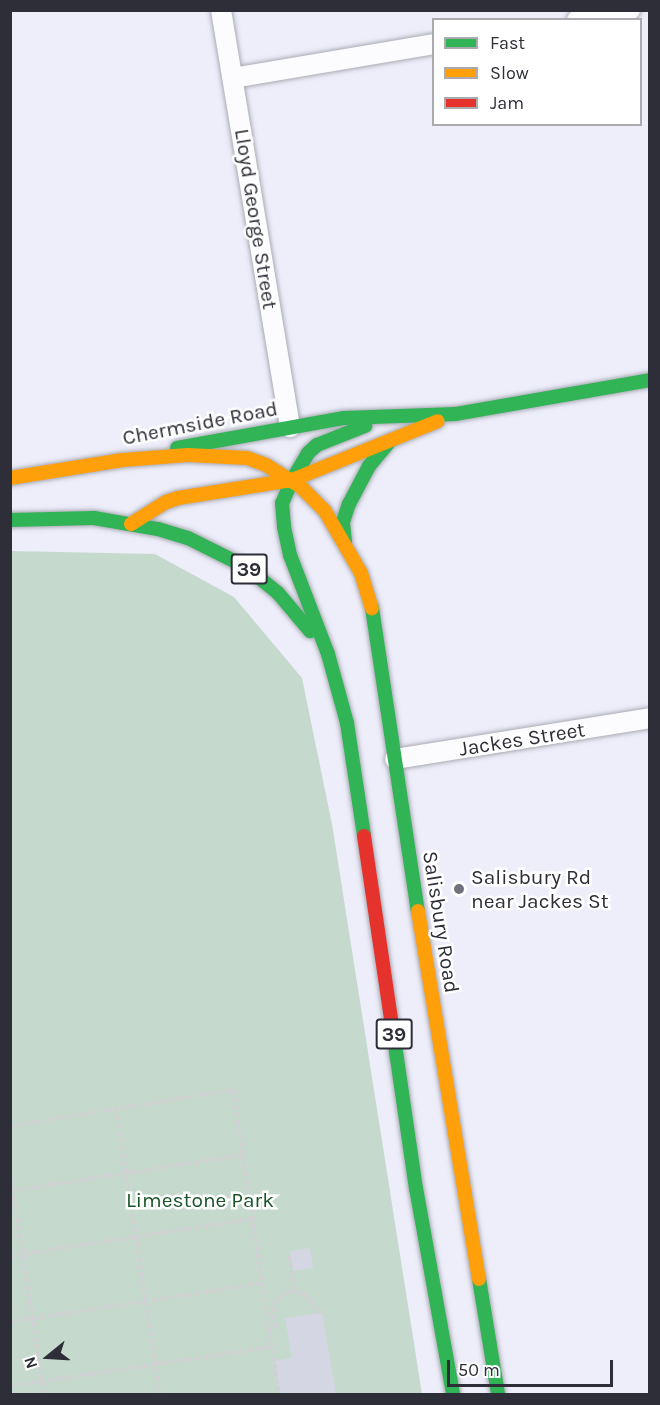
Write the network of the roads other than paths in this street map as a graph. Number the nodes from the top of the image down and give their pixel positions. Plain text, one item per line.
1 (221, 10) edge
2 (630, 10) edge
3 (588, 18) edge
4 (432, 44) edge
5 (233, 78) junction
6 (650, 380) edge
7 (456, 414) junction
8 (398, 416) junction
9 (290, 427) junction
10 (394, 439) junction
11 (123, 460) junction
12 (10, 478) edge
13 (292, 480) junction
14 (10, 520) edge
15 (126, 524) junction
16 (345, 542) junction
17 (334, 674) junction
18 (650, 718) edge
19 (390, 759) junction
20 (453, 1395) edge
21 (498, 1395) edge

1 - 5 street, Lloyd George Street
2 - 3 street
4 - 5 street
5 - 9 street, Lloyd George Street
6 - 7 main road, Chermside Road
7 - 8 main road, Chermside Road
7 - 10 main road, Chermside Road
8 - 9 main road, Chermside Road
8 - 13 main road, Chermside Road
9 - 11 main road, Chermside Road
10 - 13 main road, Chermside Road
10 - 16 main road
11 - 12 main road, Chermside Road / 39
11 - 13 main road, Salisbury Road / 39
13 - 15 main road, Chermside Road
13 - 16 main road, Salisbury Road / 39
13 - 17 main road
14 - 15 main road, 39
15 - 17 main road, 39
16 - 19 main road, Salisbury Road / 39
17 - 20 main road, 39
18 - 19 street, Jackes Street
19 - 21 main road, Salisbury Road / 39

